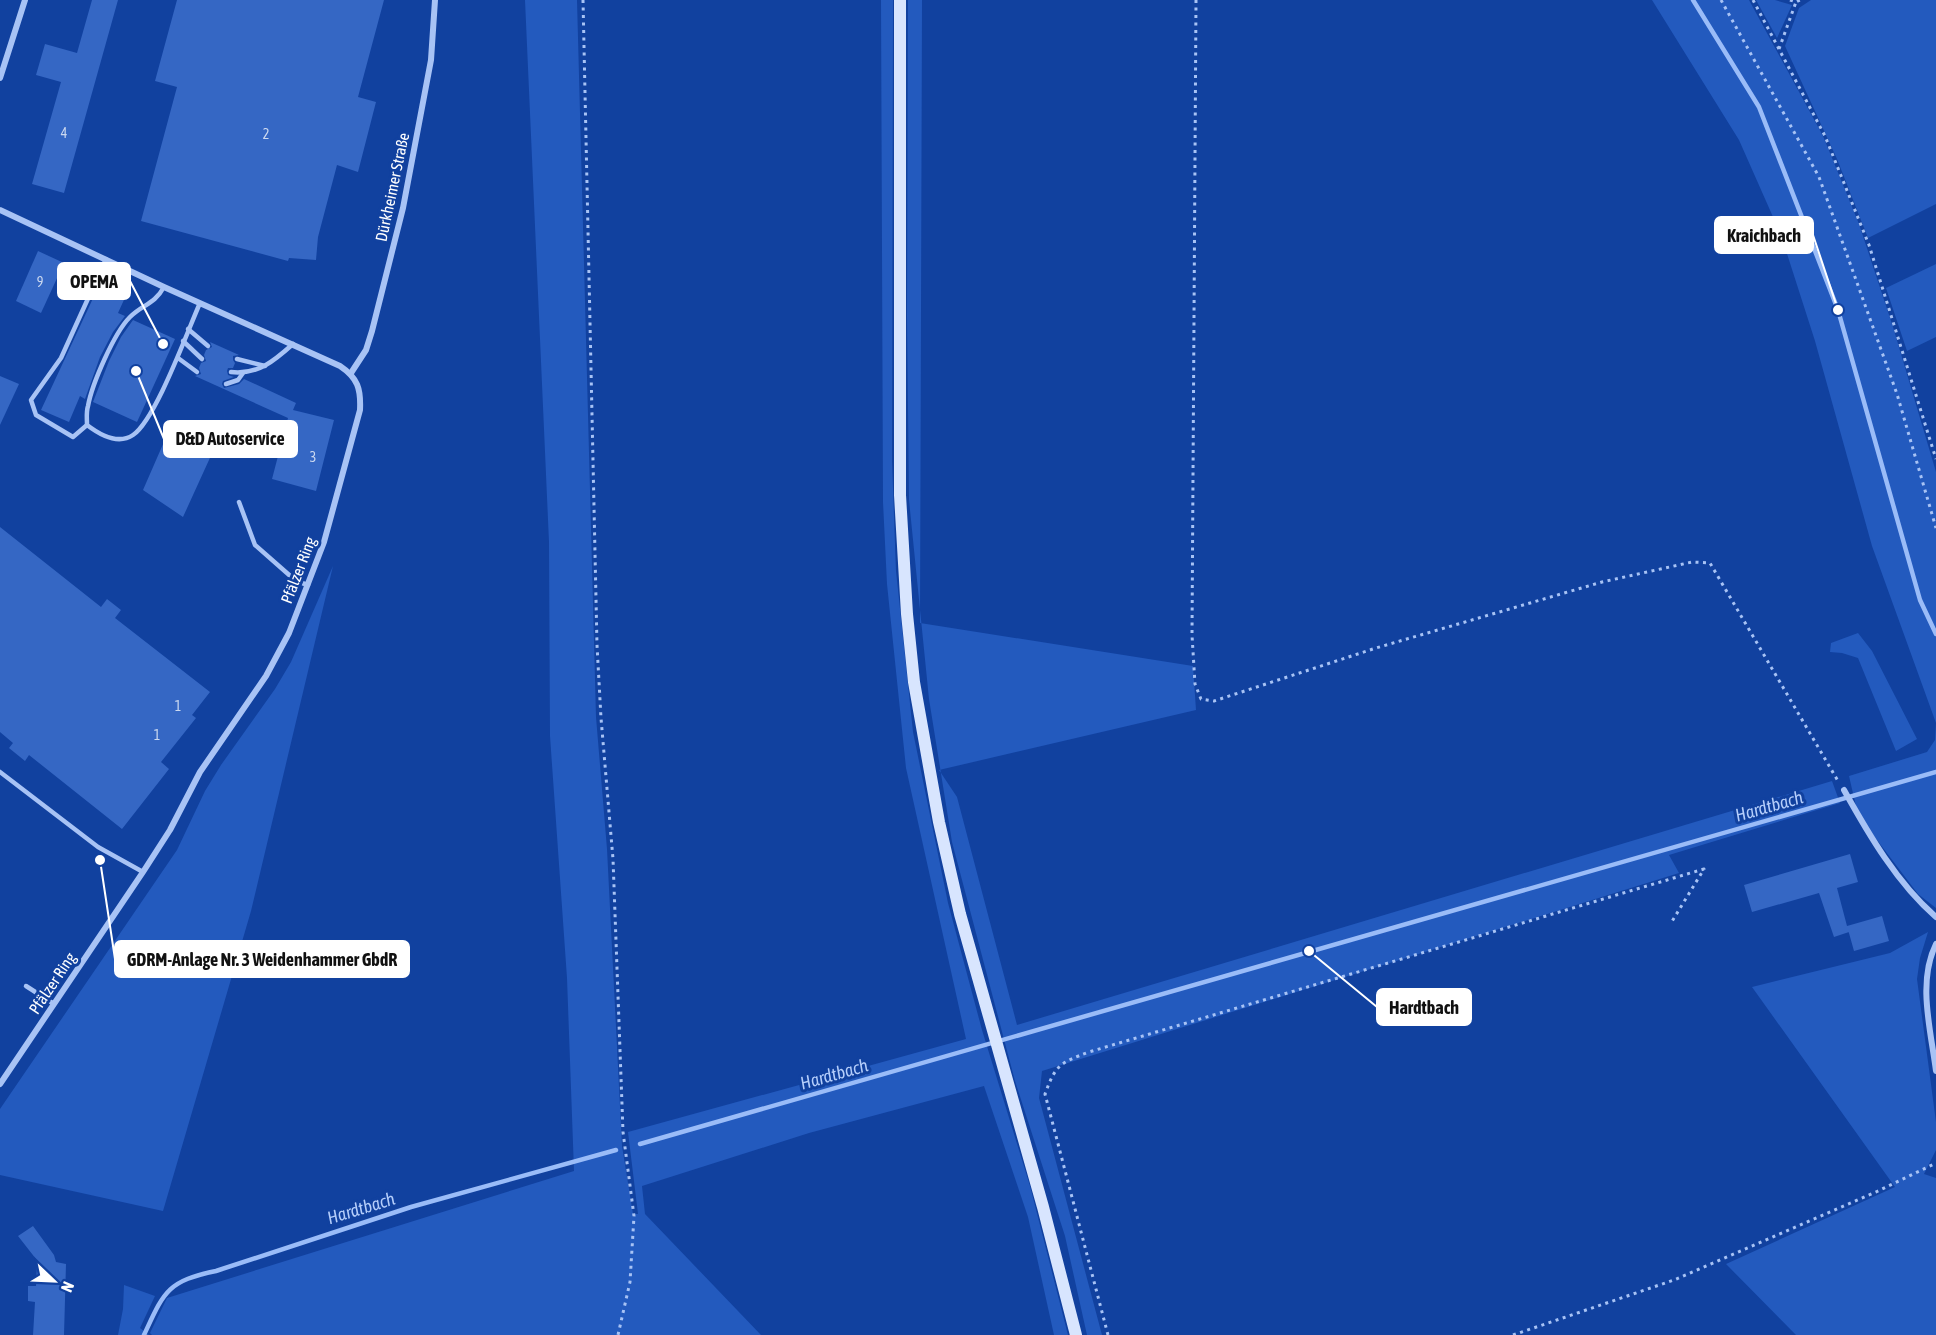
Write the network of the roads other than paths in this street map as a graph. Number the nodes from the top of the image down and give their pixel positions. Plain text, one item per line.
1 (25, 0) edge
2 (435, 0) edge
3 (900, 0) edge
4 (0, 78) edge
5 (0, 210) edge
6 (106, 259) junction
7 (164, 287) junction
8 (200, 303) junction
9 (188, 329) junction
10 (183, 341) junction
11 (293, 344) junction
12 (208, 346) dead end
13 (178, 358) junction
14 (202, 359) dead end
15 (237, 359) dead end
16 (268, 366) junction
17 (197, 372) dead end
18 (231, 372) dead end
19 (243, 373) junction
20 (351, 373) junction
21 (225, 384) dead end
22 (87, 424) junction
23 (239, 502) dead end
24 (308, 585) junction
25 (0, 772) edge
26 (1844, 790) road end
27 (143, 872) junction
28 (1936, 917) edge
29 (1936, 944) edge
30 (26, 986) dead end
31 (54, 1004) junction
32 (1936, 1071) edge
33 (3, 1074) edge
34 (0, 1084) edge
35 (1076, 1335) edge

1 - 4 street
2 - 20 street, Dürkheimer Straße
3 - 35 main road
5 - 6 street
6 - 7 street
6 - 22 lane
7 - 8 street
7 - 22 lane
8 - 9 lane
8 - 11 street
9 - 10 lane
9 - 12 lane
10 - 13 lane
10 - 14 lane
11 - 16 lane
11 - 20 street
13 - 17 lane
13 - 22 lane
15 - 16 lane
16 - 19 lane
18 - 19 lane
19 - 21 lane
20 - 24 street, Pfälzer Ring
23 - 24 lane
24 - 27 street, Pfälzer Ring
25 - 27 lane
26 - 28 street
27 - 31 street, Pfälzer Ring
29 - 32 street
30 - 31 lane
31 - 33 street, Pfälzer Ring
33 - 34 street, Pfälzer Ring

